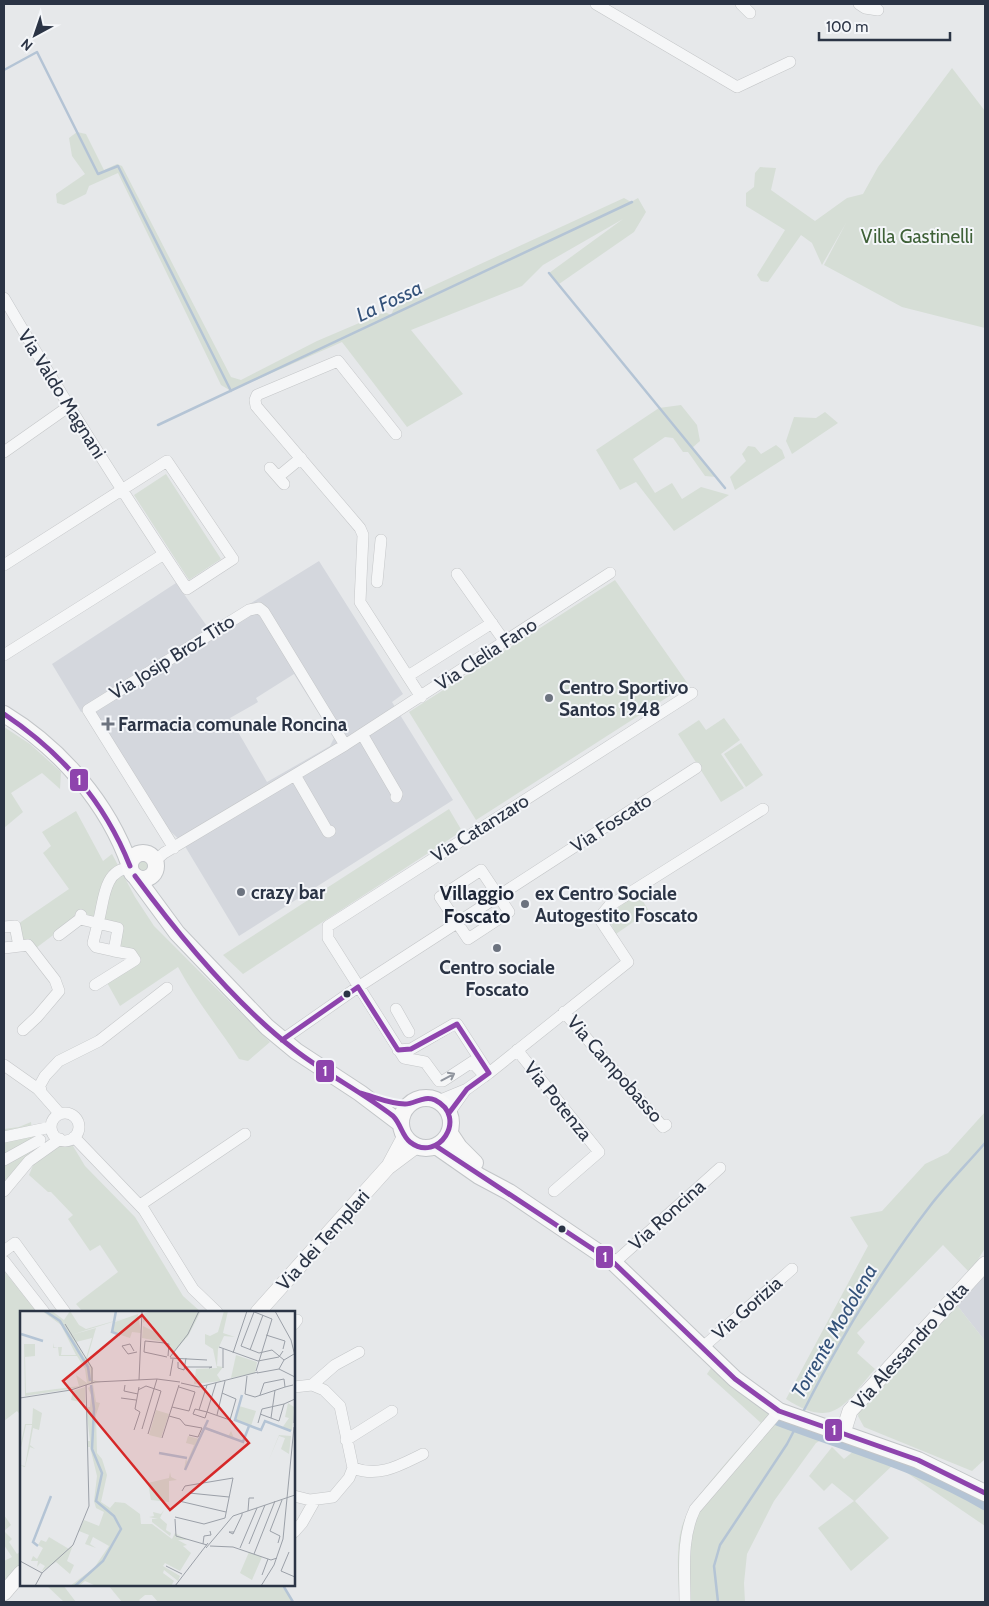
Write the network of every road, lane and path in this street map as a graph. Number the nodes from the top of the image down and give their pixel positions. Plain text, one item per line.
1 (596, 4) edge
2 (741, 4) edge
3 (859, 4) edge
4 (878, 10) dead end
5 (750, 14) dead end
6 (790, 62) dead end
7 (4, 298) edge
8 (68, 407) junction
9 (396, 434) dead end
10 (4, 452) edge
11 (300, 458) junction
12 (277, 476) dead end
13 (122, 490) junction
14 (381, 540) dead end
15 (164, 554) junction
16 (361, 563) junction
17 (379, 563) junction
18 (4, 565) edge
19 (610, 573) dead end
20 (457, 574) dead end
21 (378, 582) dead end
22 (492, 623) junction
23 (505, 642) junction
24 (4, 655) edge
25 (408, 676) junction
26 (692, 693) dead end
27 (421, 697) junction
28 (4, 714) edge
29 (362, 734) junction
30 (345, 745) junction
31 (696, 768) dead end
32 (295, 775) junction
33 (396, 797) dead end
34 (763, 809) dead end
35 (330, 831) dead end
36 (115, 832) junction
37 (174, 848) junction
38 (152, 862) junction
39 (131, 870) junction
40 (498, 896) junction
41 (158, 908) junction
42 (98, 923) junction
43 (457, 923) junction
44 (4, 927) edge
45 (59, 935) dead end
46 (19, 946) junction
47 (4, 948) edge
48 (114, 950) junction
49 (96, 985) dead end
50 (358, 987) junction
51 (167, 988) dead end
52 (564, 1012) junction
53 (385, 1028) junction
54 (23, 1030) dead end
55 (409, 1032) dead end
56 (282, 1040) junction
57 (398, 1050) junction
58 (517, 1050) junction
59 (475, 1060) junction
60 (4, 1064) edge
61 (487, 1074) junction
62 (41, 1092) junction
63 (360, 1093) junction
64 (410, 1104) junction
65 (443, 1107) junction
66 (60, 1114) junction
67 (666, 1125) dead end
68 (51, 1127) junction
69 (449, 1132) junction
70 (245, 1134) dead end
71 (407, 1135) junction
72 (4, 1137) edge
73 (74, 1137) junction
74 (60, 1139) junction
75 (40, 1140) dead end
76 (436, 1146) junction
77 (4, 1160) edge
78 (720, 1168) dead end
79 (4, 1191) edge
80 (554, 1191) dead end
81 (509, 1192) junction
82 (140, 1205) junction
83 (8, 1244) edge
84 (4, 1261) edge
85 (614, 1263) junction
86 (985, 1264) edge
87 (792, 1269) dead end
88 (43, 1311) edge
89 (64, 1311) edge
90 (215, 1311) edge
91 (259, 1311) edge
92 (703, 1347) junction
93 (358, 1352) dead end
94 (312, 1386) junction
95 (295, 1387) edge
96 (392, 1411) dead end
97 (782, 1413) junction
98 (843, 1433) junction
99 (346, 1440) junction
100 (423, 1454) dead end
101 (353, 1468) junction
102 (985, 1493) edge
103 (295, 1496) edge
104 (315, 1500) junction
105 (295, 1531) edge
106 (20, 1574) edge
107 (4, 1593) edge
108 (685, 1602) edge

1 - 6 street
2 - 5 street
3 - 4 street
7 - 8 street, Via Valdo Magnani
8 - 10 street
8 - 13 street, Via Valdo Magnani
9 - 11 street
11 - 12 street
11 - 16 street
13 - 15 street, Via Valdo Magnani
13 - 15 street, Via Valdo Magnani
13 - 18 street
14 - 17 street
15 - 24 street
16 - 17 street
16 - 25 street
17 - 21 street
19 - 23 street, Via Clelia Fano
20 - 22 street
22 - 23 street
22 - 25 street
23 - 27 street, Via Clelia Fano
25 - 27 street
26 - 50 street, Via Catanzaro
27 - 29 street, Via Clelia Fano
28 - 36 main road
29 - 30 street, Via Clelia Fano
29 - 33 street
30 - 32 street, Via Clelia Fano
30 - 37 street, Via Josip Broz Tito
31 - 40 street, Via Foscato
32 - 35 street
32 - 37 street, Via Clelia Fano
34 - 52 street, Via Campobasso
36 - 38 main road
36 - 39 main road
37 - 38 street, Via Clelia Fano
38 - 39 main road
38 - 39 main road
38 - 41 main road
39 - 41 main road
39 - 42 street
40 - 43 street, Via Foscato
40 - 43 street
40 - 43 street
41 - 56 main road
42 - 45 street
42 - 48 street
42 - 48 street
43 - 50 street, Via Foscato
44 - 46 street
46 - 47 street
46 - 54 street
48 - 49 street
50 - 53 street
50 - 56 street, Via Foscato
51 - 62 street
52 - 58 street, Via Campobasso
52 - 67 street, Via Campobasso
53 - 55 street
53 - 57 street
56 - 63 main road
57 -> 59 street
57 - 59 street
58 - 61 street, Via Campobasso
58 - 80 street, Via Potenza
59 - 61 street
60 - 62 street
61 - 65 street, Via Campobasso
62 - 66 street
63 - 64 main road
63 - 71 main road
64 - 65 main road
64 - 71 main road
65 - 69 main road
66 - 68 street
66 - 73 street
68 - 72 street
68 - 74 street
69 - 76 main road
69 - 81 main road
70 - 82 street
71 - 76 main road
71 - 91 street, Via dei Templari
73 - 74 street
73 - 82 street
74 - 79 street
75 - 77 street
76 - 81 main road
78 - 85 street, Via Roncina
81 - 85 main road, Via Gorizia
82 - 90 street
83 - 89 street
84 - 88 street
85 - 92 main road, Via Gorizia
86 - 98 street, Via Alessandro Volta
87 - 92 street, Via Gorizia
92 - 97 main road, Via Gorizia
93 - 94 street
94 - 95 street
94 - 99 street
96 - 99 street
97 - 98 main road, Via Gorizia
97 - 108 street
98 - 102 main road, Via Gorizia
99 - 101 street
100 - 101 street
101 - 104 street
103 - 104 street
104 - 105 street
106 - 107 street

